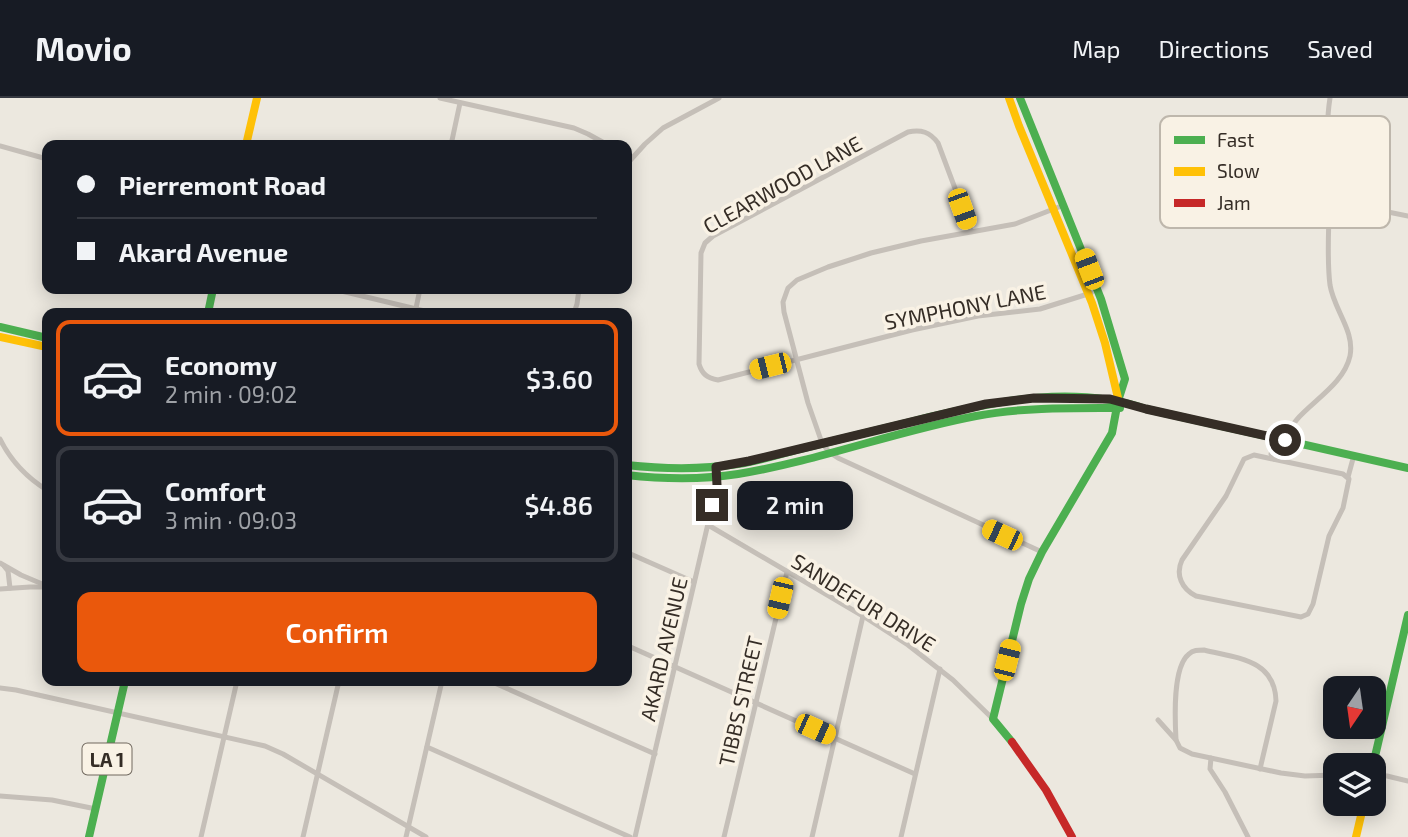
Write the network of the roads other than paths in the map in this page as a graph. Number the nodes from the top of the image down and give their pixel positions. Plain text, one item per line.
1 (257, 98) edge
2 (440, 98) edge
3 (719, 98) edge
4 (1009, 98) edge
5 (1020, 98) edge
6 (1330, 98) edge
7 (460, 103) junction
8 (1328, 116) edge
9 (247, 140) edge
10 (452, 140) edge
11 (599, 140) edge
12 (0, 146) edge
13 (42, 158) edge
14 (632, 158) edge
15 (1064, 205) junction
16 (1054, 209) junction
17 (1390, 212) edge
18 (1408, 216) edge
19 (1329, 228) edge
20 (971, 231) junction
21 (1093, 292) junction
22 (352, 294) edge
23 (405, 308) edge
24 (0, 327) edge
25 (0, 337) edge
26 (42, 337) edge
27 (42, 346) edge
28 (796, 360) junction
29 (1118, 404) junction
30 (967, 413) junction
31 (856, 435) junction
32 (0, 439) edge
33 (1280, 440) junction
34 (822, 443) junction
35 (859, 445) junction
36 (829, 452) junction
37 (1354, 455) junction
38 (1274, 459) junction
39 (632, 468) edge
40 (1408, 468) edge
41 (642, 472) junction
42 (717, 472) junction
43 (632, 474) edge
44 (1348, 477) junction
45 (42, 487) edge
46 (708, 525) junction
47 (1042, 552) junction
48 (632, 555) edge
49 (1, 564) edge
50 (786, 572) junction
51 (694, 582) junction
52 (42, 585) edge
53 (10, 587) junction
54 (42, 587) edge
55 (0, 589) edge
56 (1408, 615) edge
57 (863, 616) junction
58 (632, 648) edge
59 (1404, 652) edge
60 (675, 667) junction
61 (940, 669) junction
62 (124, 686) edge
63 (236, 686) edge
64 (338, 686) edge
65 (441, 686) edge
66 (501, 686) edge
67 (0, 688) edge
68 (756, 703) junction
69 (117, 713) junction
70 (993, 719) junction
71 (1158, 720) dead end
72 (224, 736) junction
73 (835, 738) junction
74 (1176, 740) junction
75 (427, 747) junction
76 (1376, 753) edge
77 (655, 754) junction
78 (1211, 758) junction
79 (1260, 769) junction
80 (318, 774) junction
81 (915, 774) junction
82 (1323, 775) edge
83 (1386, 776) edge
84 (1408, 781) edge
85 (0, 796) edge
86 (96, 809) junction
87 (1361, 816) edge
88 (408, 827) junction
89 (89, 837) edge
90 (201, 837) edge
91 (303, 837) edge
92 (406, 837) edge
93 (426, 837) edge
94 (633, 837) edge
95 (724, 837) edge
96 (812, 837) edge
97 (901, 837) edge
98 (1072, 837) edge
99 (1248, 837) edge
100 (1356, 837) edge

1 - 9 main road
2 - 7 street
3 - 14 street
4 - 16 main road
5 - 15 main road
6 - 8 street
7 - 10 street
7 - 11 street
12 - 13 street
15 - 16 street
15 - 21 main road
16 - 20 street
16 - 21 main road
17 - 18 street
19 - 33 street
20 - 28 street
20 - 28 street, CLEARWOOD LANE
21 - 28 street, SYMPHONY LANE
21 - 29 main road
22 - 23 street
24 - 26 main road
25 - 27 main road
28 - 34 street
29 - 30 main road
29 - 33 main road
29 - 47 main road
30 - 31 main road
30 - 35 main road
31 - 34 main road
31 - 35 main road
32 - 45 street
33 - 37 main road
33 - 38 street
34 - 36 street
34 - 42 main road
35 - 36 main road
36 - 42 main road
36 - 47 street
37 - 40 main road
37 - 44 street
38 - 44 street
38 - 44 street
39 - 41 main road
41 - 42 main road
41 - 43 main road
42 - 46 street, AKARD AVENUE
46 - 50 street, SANDEFUR DRIVE
46 - 51 street, AKARD AVENUE
47 - 70 main road
48 - 51 street
49 - 52 street
49 - 53 street
50 - 57 street, SANDEFUR DRIVE
50 - 68 street, TIBBS STREET
51 - 60 street, AKARD AVENUE
53 - 54 street
53 - 55 street
56 - 59 main road
57 - 61 street, SANDEFUR DRIVE
57 - 73 street
58 - 60 street
59 - 76 main road
60 - 68 street
60 - 77 street, AKARD AVENUE
61 - 70 street, SANDEFUR DRIVE
61 - 81 street
62 - 69 main road, LA 1
63 - 72 street
64 - 80 street
65 - 75 street
66 - 77 street
67 - 69 street
68 - 73 street
68 - 95 street, TIBBS STREET
69 - 72 street
69 - 86 main road, LA 1
70 - 98 main road
71 - 74 street
72 - 80 street
72 - 90 street
73 - 81 street
73 - 96 street
74 - 78 street
74 - 79 street
75 - 88 street
75 - 94 street
77 - 94 street, AKARD AVENUE
78 - 79 street
78 - 99 street
79 - 82 street
80 - 88 street
80 - 91 street
81 - 97 street
83 - 84 street
85 - 86 street
86 - 89 main road, LA 1
87 - 100 main road
88 - 92 street
88 - 93 street

